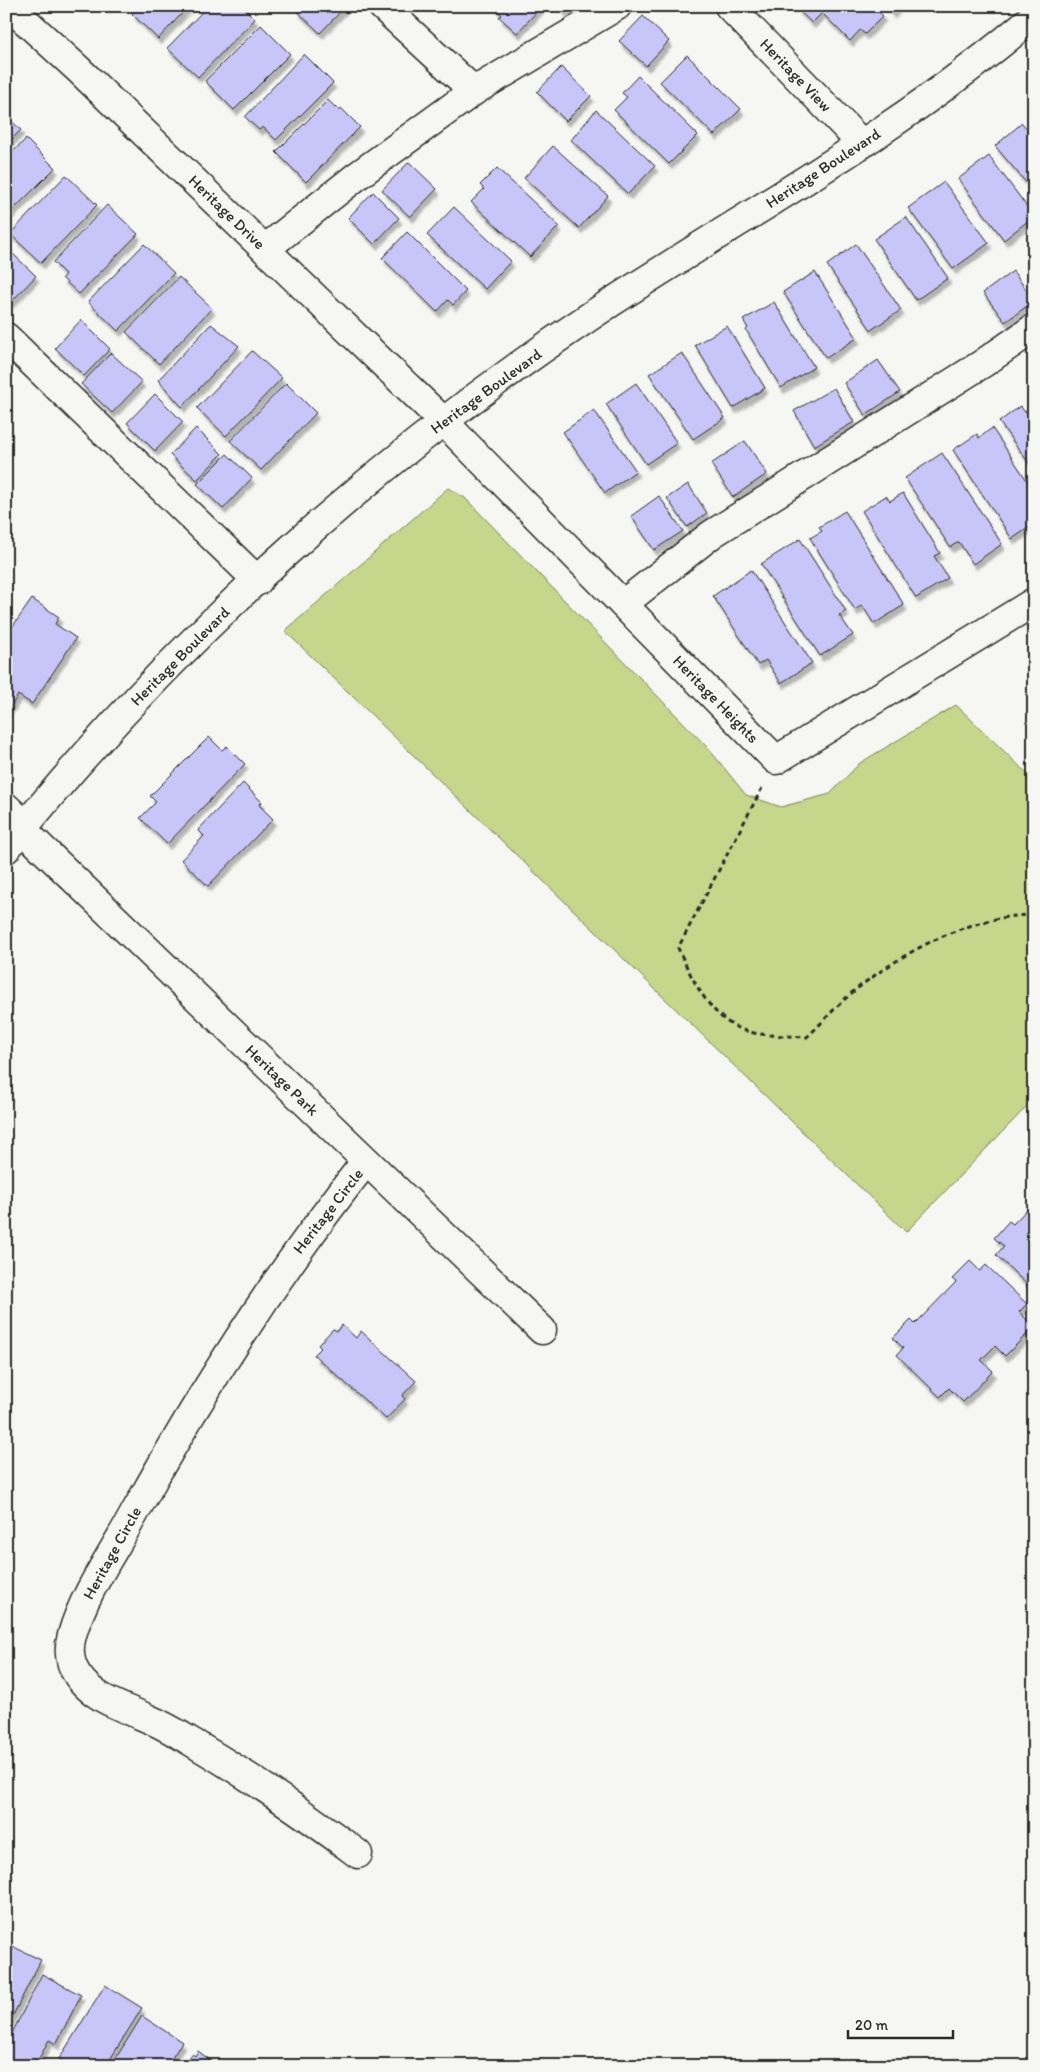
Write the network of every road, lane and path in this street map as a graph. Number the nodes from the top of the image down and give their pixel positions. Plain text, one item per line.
1 (382, 6) edge
2 (617, 6) edge
3 (729, 6) edge
4 (6, 8) edge
5 (1034, 16) edge
6 (474, 91) junction
7 (862, 144) junction
8 (265, 249) junction
9 (1034, 328) edge
10 (6, 337) edge
11 (443, 421) junction
12 (258, 581) junction
13 (1034, 602) edge
14 (623, 604) junction
15 (776, 760) junction
16 (15, 828) edge
17 (1034, 915) edge
18 (366, 1161) junction
19 (542, 1330) dead end
20 (358, 1854) dead end

1 - 6 street
2 - 6 street
3 - 7 street, Heritage View
4 - 8 street, Heritage Drive
5 - 7 street, Heritage Boulevard
6 - 8 street
7 - 11 street, Heritage Boulevard
8 - 11 street, Heritage Drive
9 - 14 street
10 - 12 street
11 - 12 street, Heritage Boulevard
11 - 14 street, Heritage Heights
12 - 16 street, Heritage Boulevard
13 - 15 street
14 - 15 street, Heritage Heights
15 - 17 path
16 - 18 street, Heritage Park
18 - 19 street, Heritage Park
18 - 20 street, Heritage Circle

